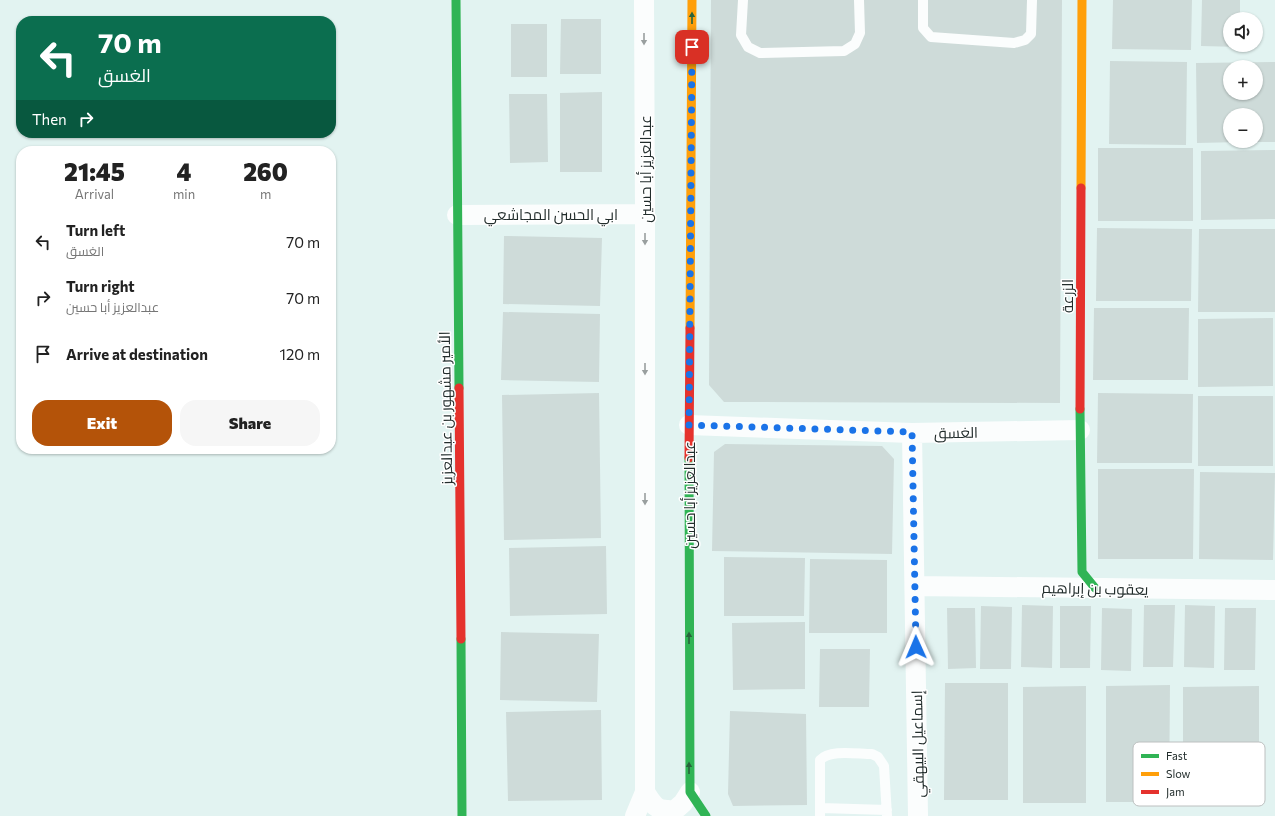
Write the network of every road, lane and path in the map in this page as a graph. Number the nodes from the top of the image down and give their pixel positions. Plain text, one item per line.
1 (456, 0) edge
2 (644, 0) edge
3 (692, 0) edge
4 (743, 0) edge
5 (859, 0) edge
6 (923, 0) edge
7 (1032, 0) edge
8 (1082, 0) edge
9 (645, 214) junction
10 (457, 215) junction
11 (689, 425) junction
12 (1080, 430) junction
13 (912, 432) junction
14 (915, 586) junction
15 (1095, 588) junction
16 (1275, 590) edge
17 (645, 792) junction
18 (690, 792) junction
19 (820, 812) edge
20 (887, 813) edge
21 (462, 816) edge
22 (635, 816) edge
23 (706, 816) edge
24 (918, 816) edge

1 - 10 street, الأمير مشهور بن عبدالعزيز
2 -> 9 street, عبدالعزيز أبا حسين
11 -> 3 street, عبدالعزيز أبا حسين
4 - 5 lane
6 - 7 lane
8 - 12 street, الزرعة
9 - 10 street, ابي الحسن المجاشعي
9 -> 17 street, عبدالعزيز أبا حسين
10 - 21 street, الأمير مشهور بن عبدالعزيز
11 - 13 street, الغسق
18 -> 11 street, عبدالعزيز أبا حسين
12 - 13 street, الغسق
12 - 15 street, الزرعة
13 - 14 street, إسماعيل البيهقي
14 - 15 street, يعقوب بن إبراهيم
14 - 24 street, إسماعيل البيهقي
15 - 16 street, يعقوب بن إبراهيم
17 - 18 street
17 - 22 street, عبدالعزيز أبا حسين
18 - 23 street
19 - 20 lane
19 - 20 lane

